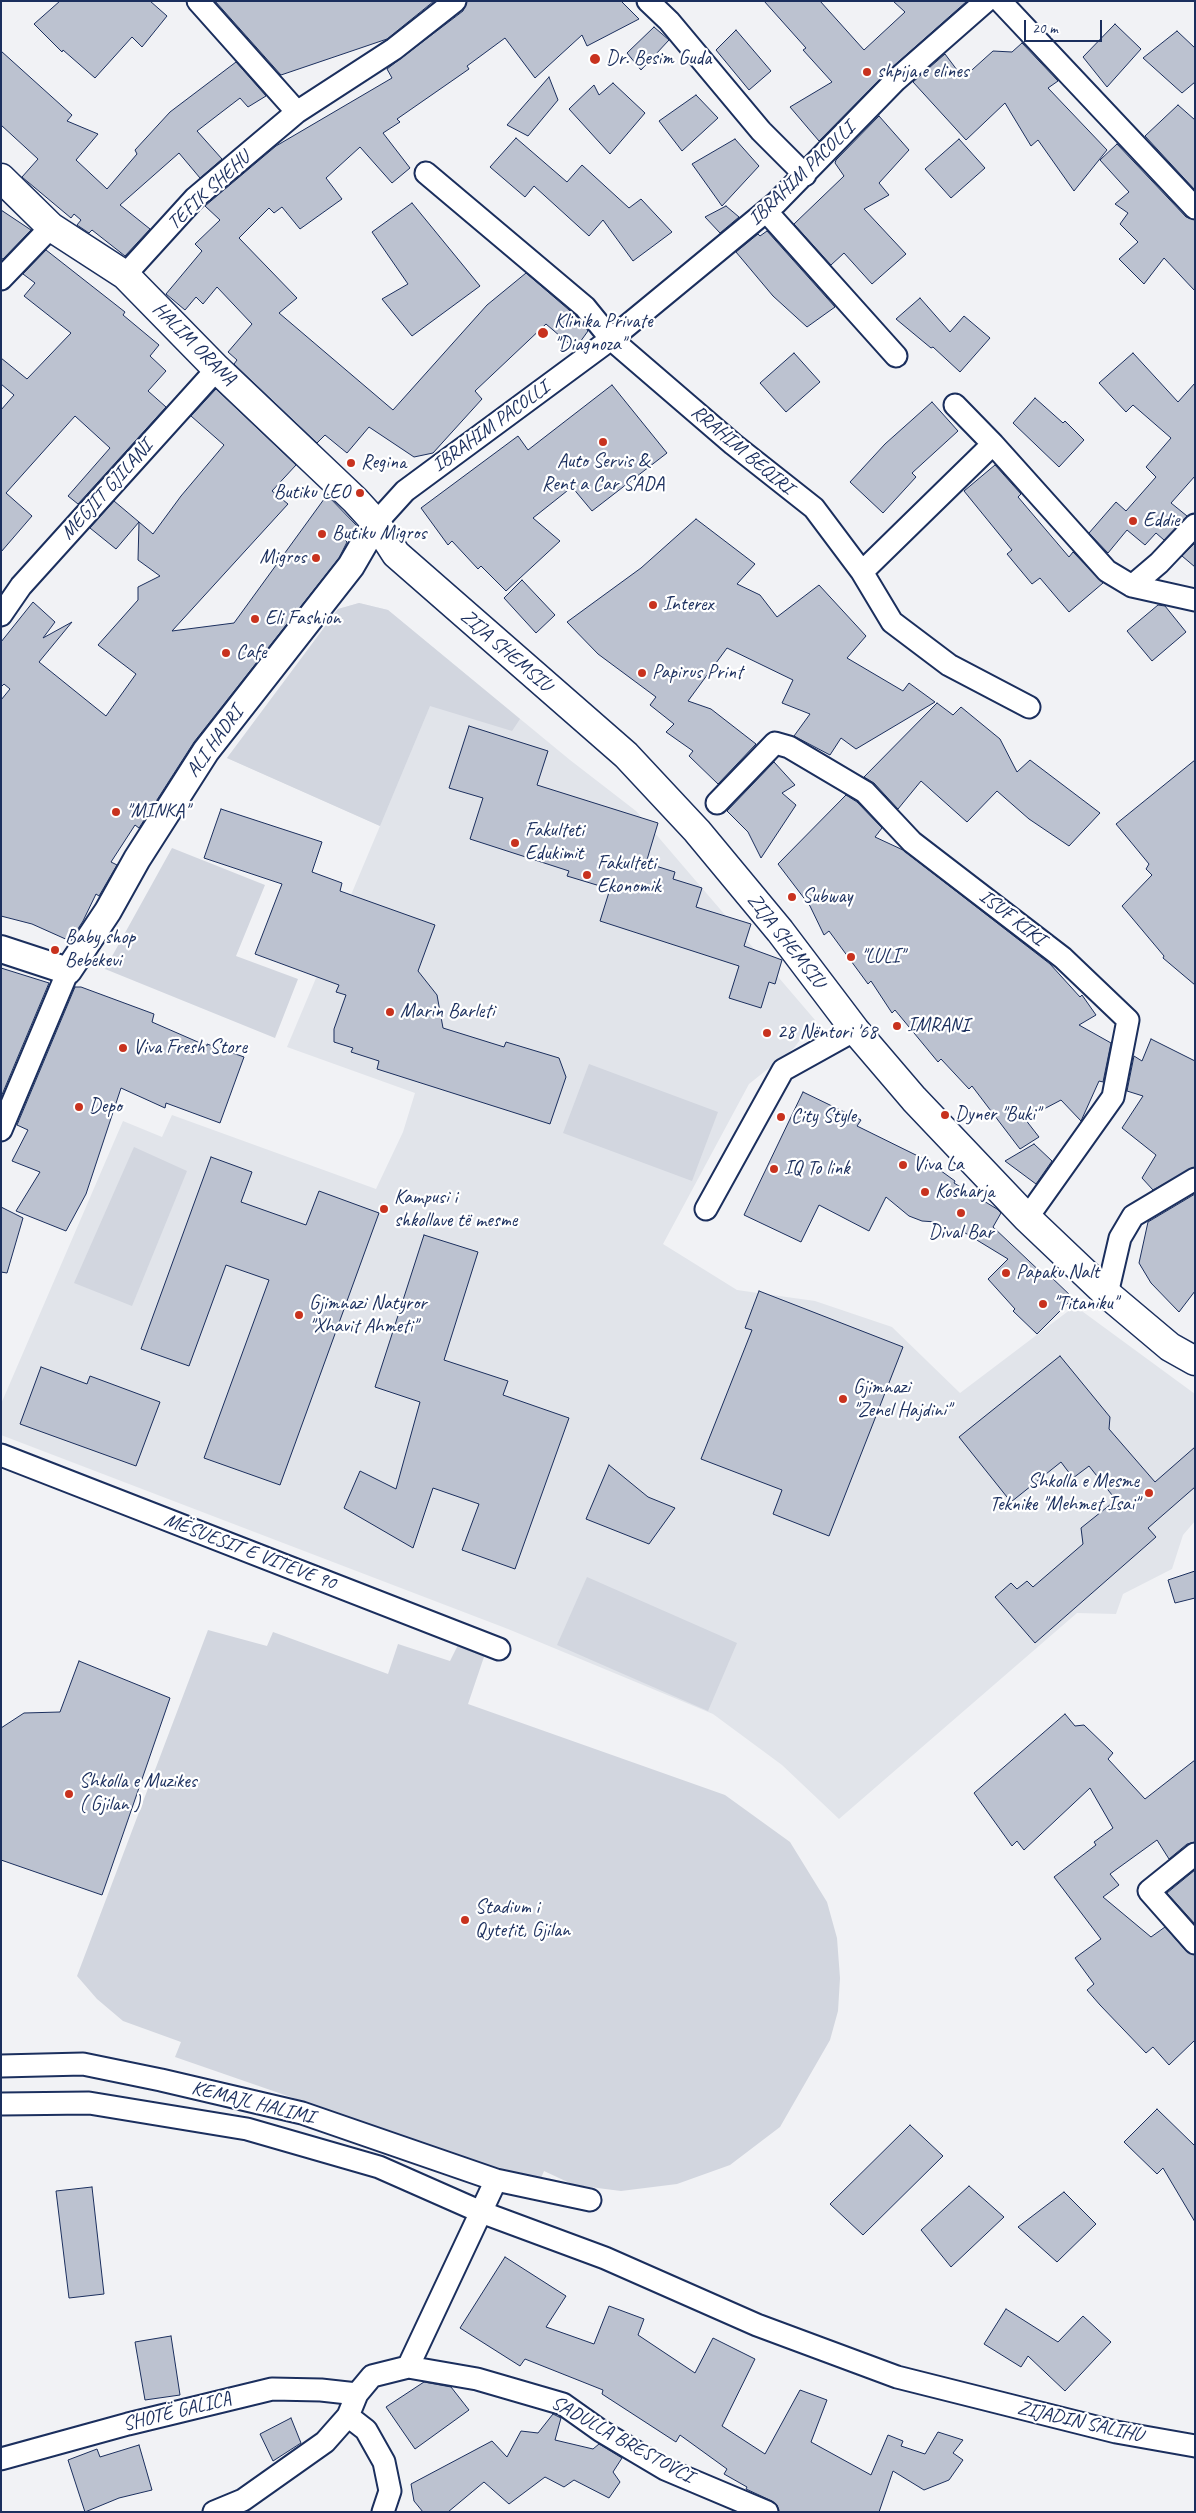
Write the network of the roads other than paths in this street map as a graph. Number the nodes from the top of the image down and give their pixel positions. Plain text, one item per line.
1 (198, 1) edge
2 (455, 1) edge
3 (648, 1) edge
4 (986, 1) edge
5 (1000, 1) edge
6 (297, 112) junction
7 (426, 173) dead end
8 (805, 175) junction
9 (1, 178) edge
10 (1195, 208) edge
11 (766, 211) junction
12 (51, 227) junction
13 (125, 275) junction
14 (1, 279) edge
15 (611, 338) junction
16 (896, 356) dead end
17 (217, 369) junction
18 (955, 405) dead end
19 (993, 444) junction
20 (376, 523) junction
21 (1195, 525) edge
22 (862, 572) junction
23 (1132, 586) junction
24 (1195, 600) edge
25 (1, 615) edge
26 (1029, 706) dead end
27 (716, 803) dead end
28 (1, 949) edge
29 (68, 971) junction
30 (855, 1030) junction
31 (1, 1130) edge
32 (1195, 1179) edge
33 (706, 1209) dead end
34 (1028, 1218) junction
35 (1107, 1294) junction
36 (1195, 1361) edge
37 (1, 1456) edge
38 (499, 1649) dead end
39 (1195, 1854) edge
40 (1195, 1942) edge
41 (1, 2066) edge
42 (1, 2104) edge
43 (496, 2180) junction
44 (590, 2200) dead end
45 (481, 2212) junction
46 (408, 2367) junction
47 (357, 2394) junction
48 (348, 2416) junction
49 (1195, 2446) edge
50 (1, 2460) edge
51 (214, 2512) edge
52 (383, 2512) edge
53 (767, 2512) edge

1 - 6 street
2 - 6 street, TEFIK SHEHU
3 - 8 street
4 - 8 street, IBRAHIM PACOLLI
5 - 10 street
6 - 13 street, TEFIK SHEHU
7 - 15 street
8 - 11 street, IBRAHIM PACOLLI
9 - 12 main road, HALIM ORANA
11 - 15 street, IBRAHIM PACOLLI
11 - 16 street
12 - 13 main road, HALIM ORANA
12 - 14 street
13 - 17 main road, HALIM ORANA
15 - 20 street, IBRAHIM PACOLLI
15 - 22 street, RRAHIM BEQIRI
17 - 20 main road, HALIM ORANA
17 - 25 street, MEGJIT GJILANI
18 - 19 street
19 - 22 street
19 - 23 street
20 - 29 street, ALI HADRI
20 - 30 main road, ZIJA SHEMSIU
21 - 23 street
22 - 26 street, RRAHIM BEQIRI
23 - 24 street
27 - 34 street, ISUF KIKI
28 - 29 street
29 - 31 street
30 - 33 street
30 - 34 main road, ZIJA SHEMSIU
32 - 35 street
34 - 35 main road, ZIJA SHEMSIU
35 - 36 main road, ZIJA SHEMSIU
37 - 38 street, MËSUESIT E VITEVE 90
39 - 40 street
41 - 43 street, KEMAJL HALIMI
42 - 45 street, ZIJADIN SALIHU
43 - 44 street, KEMAJL HALIMI
43 - 45 street
45 - 46 street
45 - 49 street, ZIJADIN SALIHU
46 - 47 street, SADULLA BRESTOVCI
46 - 53 street, SADULLA BRESTOVCI
47 - 48 street, SADULLA BRESTOVCI
47 - 50 street, SHOTË GALICA
48 - 51 street, SADULLA BRESTOVCI
48 - 52 street

